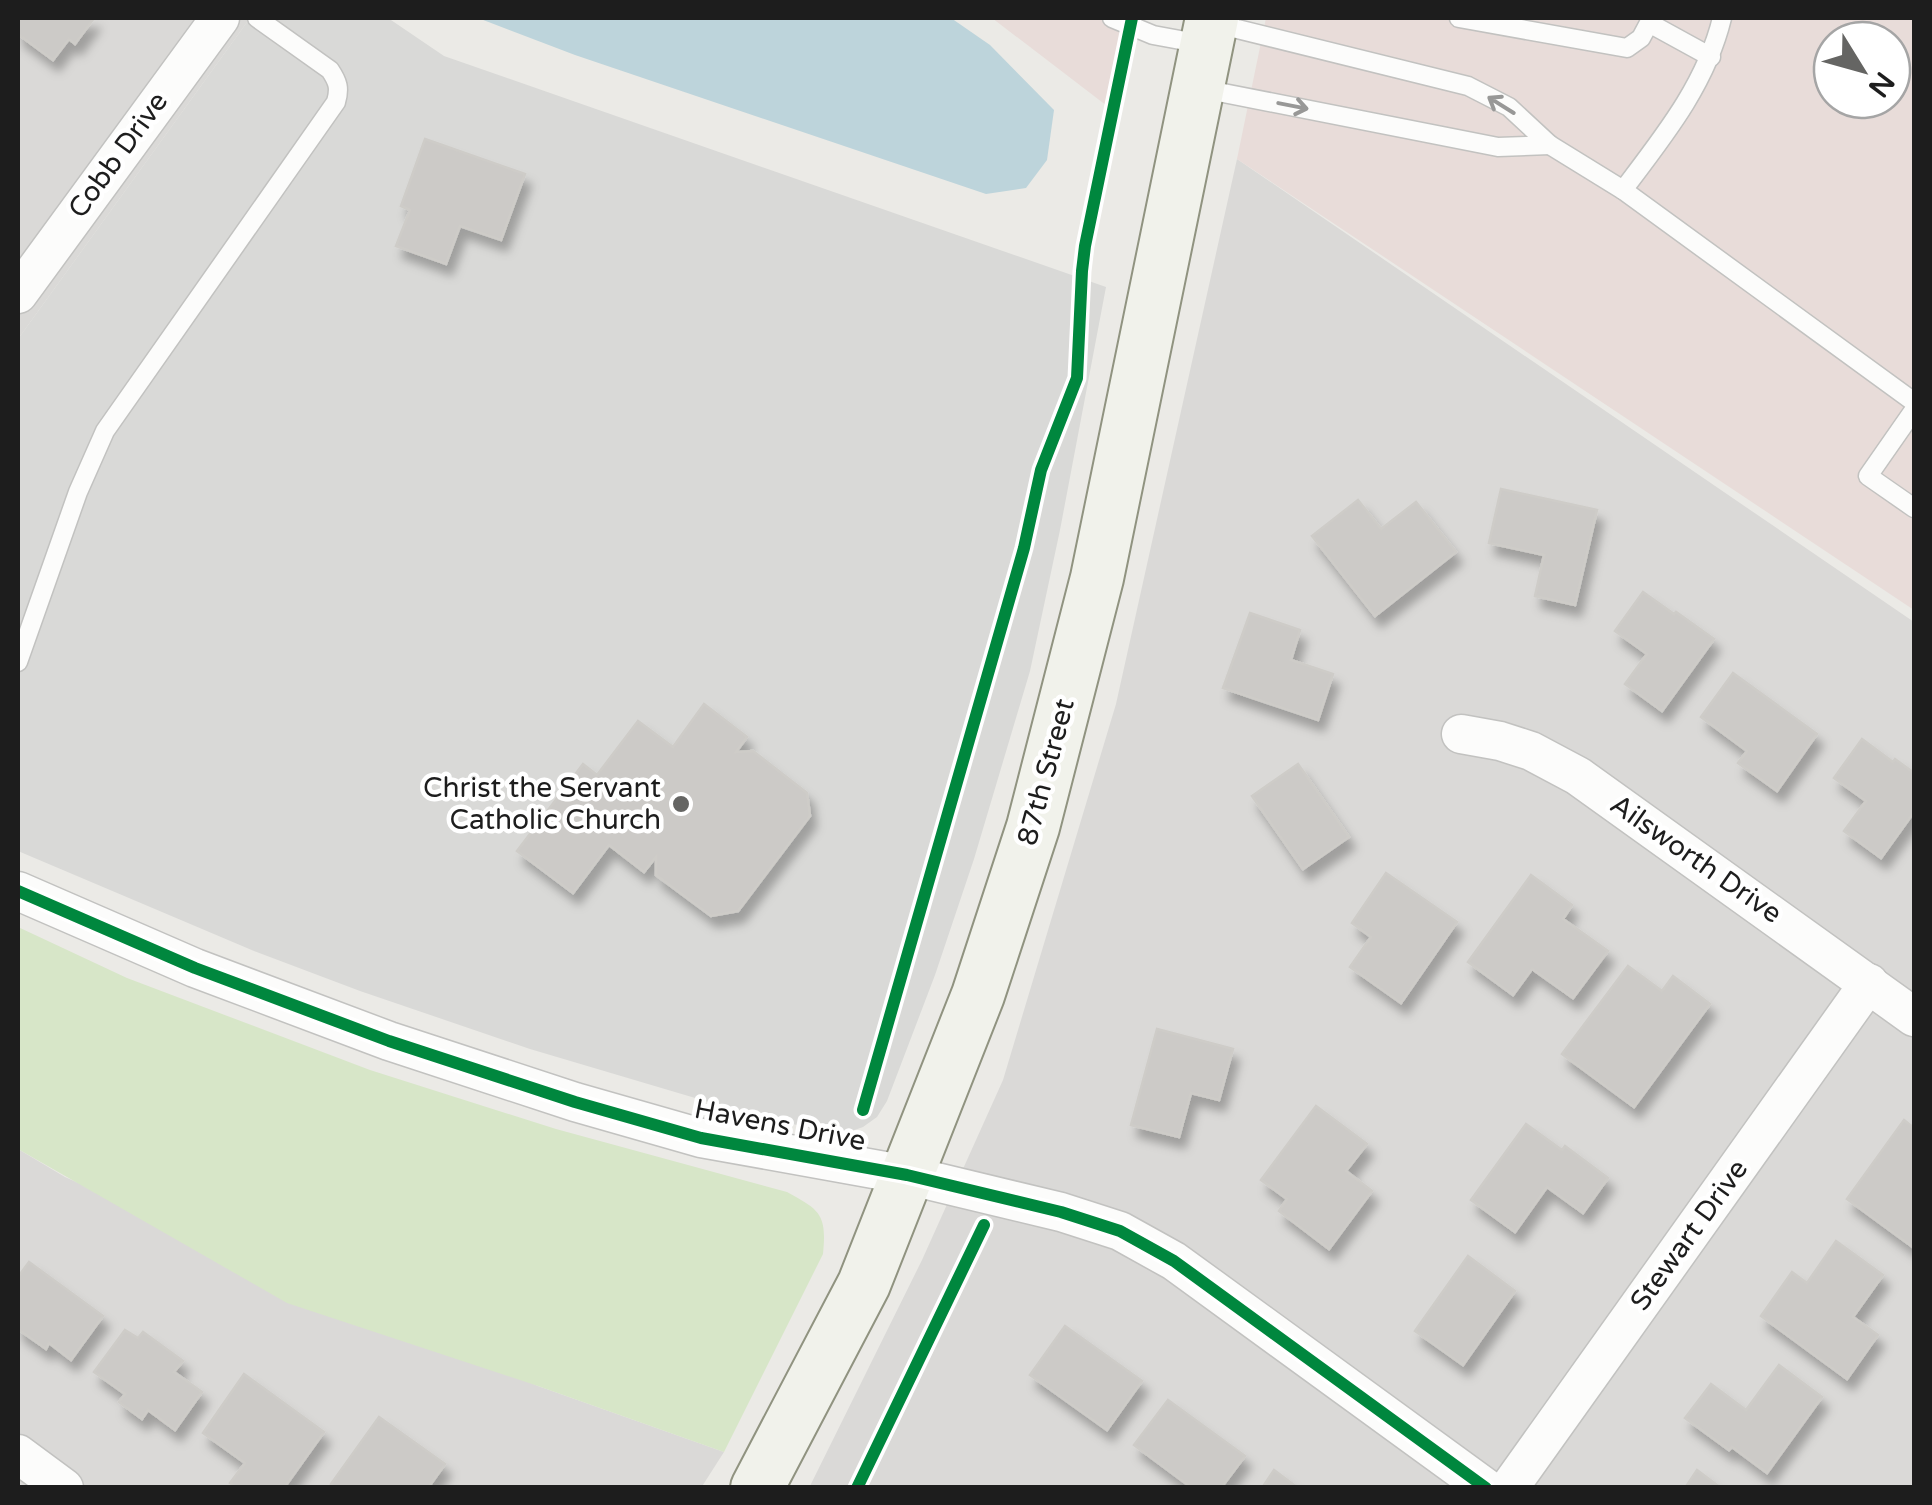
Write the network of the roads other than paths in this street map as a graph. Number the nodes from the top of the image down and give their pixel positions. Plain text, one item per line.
1 (220, 18) edge
2 (257, 18) edge
3 (1112, 18) edge
4 (1460, 18) edge
5 (1722, 18) edge
6 (1207, 43) edge
7 (1711, 57) junction
8 (1550, 144) junction
9 (1623, 190) junction
10 (18, 294) edge
11 (1914, 402) edge
12 (1914, 410) edge
13 (1914, 508) edge
14 (18, 662) edge
15 (1461, 734) dead end
16 (18, 891) edge
17 (1869, 983) junction
18 (1914, 1017) edge
19 (908, 1176) junction
20 (18, 1454) edge
21 (64, 1488) edge
22 (757, 1488) edge
23 (1486, 1488) edge
24 (1508, 1488) edge

1 - 10 street, Cobb Drive
2 - 14 lane
3 - 6 lane
4 - 7 lane
5 - 7 lane
6 -> 8 lane
8 -> 6 lane
6 - 19 main road, 87th Street
7 - 9 lane
8 - 9 lane
9 - 11 lane
12 - 13 lane
15 - 17 street, Ailsworth Drive
16 - 19 street, Havens Drive
17 - 18 street, Ailsworth Drive
17 - 24 street, Stewart Drive
19 - 22 main road, 87th Street
19 - 23 street, Havens Drive
20 - 21 street

